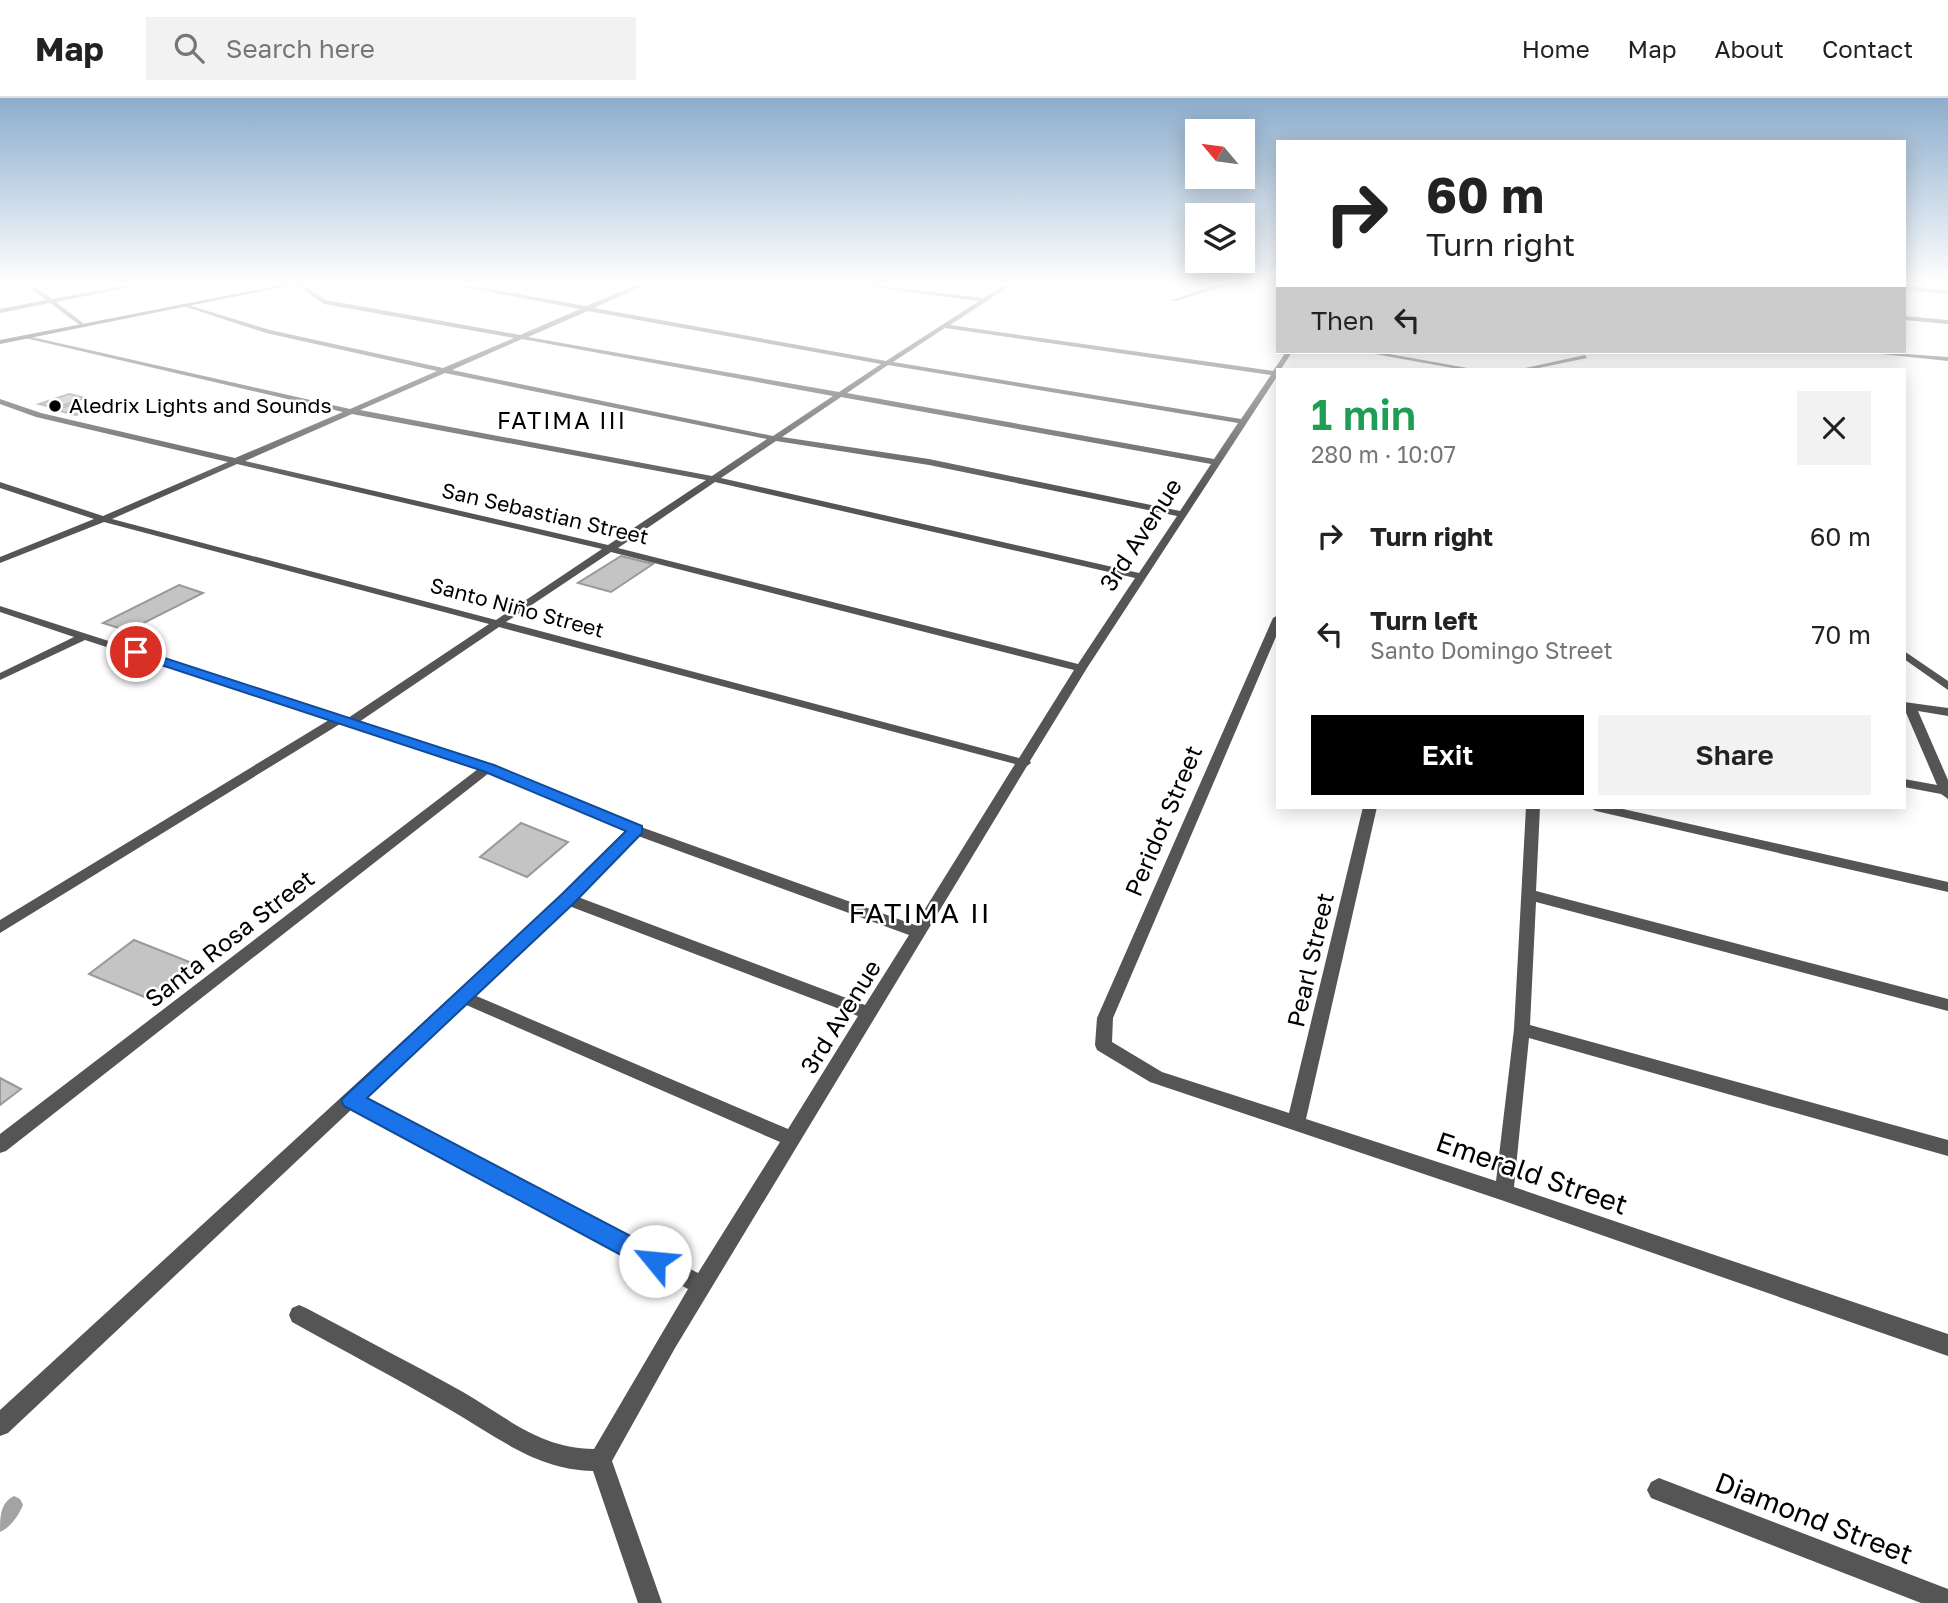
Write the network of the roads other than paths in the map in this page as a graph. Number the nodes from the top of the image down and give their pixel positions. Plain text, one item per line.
1 (96, 352) edge
2 (360, 352) edge
3 (487, 352) edge
4 (604, 352) edge
5 (827, 352) edge
6 (903, 352) edge
7 (1128, 352) edge
8 (1379, 354) edge
9 (1900, 354) edge
10 (1585, 357) dead end
11 (1948, 359) edge
12 (887, 363) junction
13 (1463, 368) edge
14 (1529, 368) edge
15 (446, 371) junction
16 (1275, 373) joint
17 (841, 395) junction
18 (0, 401) edge
19 (351, 411) junction
20 (1242, 421) junction
21 (776, 439) junction
22 (232, 462) junction
23 (1216, 462) junction
24 (714, 479) junction
25 (0, 485) edge
26 (1182, 514) junction
27 (103, 519) junction
28 (608, 548) junction
29 (0, 560) edge
30 (1140, 576) junction
31 (0, 609) edge
32 (498, 624) junction
33 (1276, 627) edge
34 (85, 636) junction
35 (1271, 649) edge
36 (1906, 655) edge
37 (1081, 668) junction
38 (0, 677) edge
39 (1948, 686) edge
40 (1907, 705) edge
41 (1948, 712) edge
42 (344, 721) junction
43 (1025, 763) junction
44 (488, 768) junction
45 (1906, 783) edge
46 (1947, 793) edge
47 (1370, 809) edge
48 (1533, 809) edge
49 (1605, 809) edge
50 (636, 830) junction
51 (1948, 887) edge
52 (1527, 894) junction
53 (567, 899) junction
54 (0, 927) edge
55 (920, 933) junction
56 (463, 997) junction
57 (1948, 1005) edge
58 (870, 1014) junction
59 (1522, 1029) junction
60 (1103, 1045) joint
61 (351, 1100) junction
62 (1296, 1123) junction
63 (793, 1139) junction
64 (0, 1146) edge
65 (1948, 1149) edge
66 (1504, 1192) junction
67 (702, 1286) junction
68 (299, 1315) dead end
69 (1948, 1345) edge
70 (0, 1425) edge
71 (600, 1460) junction
72 (1659, 1490) dead end
73 (1948, 1601) edge
74 (650, 1603) edge

1 - 19 street
2 - 15 street
3 - 15 street
4 - 17 street
5 - 12 street
6 - 12 street
7 - 16 street
8 - 13 street
9 - 11 street
10 - 14 street
12 - 17 street
12 - 20 street
15 - 19 street
15 - 21 street
16 - 20 street, 3rd Avenue
17 - 21 street
17 - 23 street
18 - 22 street, San Sebastian Street
19 - 22 street
19 - 24 street
20 - 23 street, 3rd Avenue
21 - 24 street
21 - 26 street
22 - 27 street
22 - 28 street, San Sebastian Street
23 - 26 street, 3rd Avenue
24 - 28 street
24 - 30 street
25 - 27 street, Santo Niño Street
26 - 30 street, 3rd Avenue
27 - 29 street
27 - 32 street, Santo Niño Street
28 - 32 street
28 - 37 street, San Sebastian Street
30 - 37 street, 3rd Avenue
31 - 34 street
32 - 42 street
32 - 43 street, Santo Niño Street
33 - 35 street, Peridot Street
34 - 38 street
34 - 42 street
35 - 60 street, Peridot Street
36 - 39 street
37 - 43 street, 3rd Avenue
40 - 41 street
40 - 46 street
42 - 44 street
42 - 54 street
43 - 55 street, 3rd Avenue
44 - 50 street
44 - 64 street, Santa Rosa Street
45 - 46 street
47 - 62 street, Pearl Street
48 - 52 street
49 - 51 street
50 - 53 street
50 - 55 street
52 - 57 street
52 - 59 street
53 - 56 street
53 - 58 street
55 - 58 street, 3rd Avenue
56 - 61 street
56 - 63 street
58 - 63 street, 3rd Avenue
59 - 65 street
59 - 66 street
60 - 62 street, Emerald Street
61 - 67 street
61 - 70 street
62 - 66 street, Emerald Street
63 - 67 street, 3rd Avenue
66 - 69 street, Emerald Street
67 - 71 street, 3rd Avenue
68 - 71 street
71 - 74 street
72 - 73 street, Diamond Street

